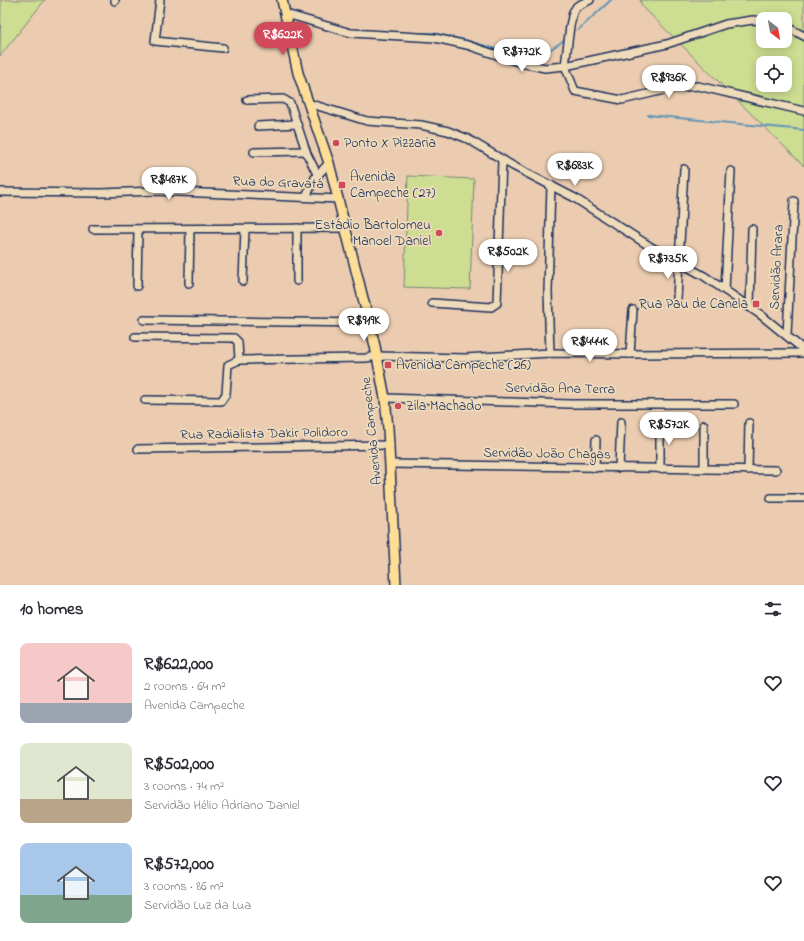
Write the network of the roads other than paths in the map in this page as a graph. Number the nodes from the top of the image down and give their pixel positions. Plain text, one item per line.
1 (160, 0) edge
2 (282, 0) edge
3 (590, 0) edge
4 (286, 14) junction
5 (756, 20) edge
6 (792, 30) edge
7 (804, 36) edge
8 (223, 48) dead end
9 (565, 66) junction
10 (247, 100) dead end
11 (308, 103) junction
12 (804, 111) edge
13 (298, 124) junction
14 (258, 126) dead end
15 (306, 151) junction
16 (254, 152) dead end
17 (502, 160) junction
18 (329, 163) junction
19 (684, 169) dead end
20 (731, 171) dead end
21 (318, 176) junction
22 (552, 185) junction
23 (0, 192) edge
24 (306, 197) junction
25 (339, 198) junction
26 (794, 201) dead end
27 (297, 228) junction
28 (347, 228) junction
29 (93, 229) dead end
30 (190, 229) junction
31 (245, 229) junction
32 (752, 229) dead end
33 (138, 230) junction
34 (679, 262) junction
35 (243, 281) dead end
36 (297, 281) dead end
37 (189, 283) dead end
38 (137, 286) dead end
39 (725, 290) junction
40 (677, 299) dead end
41 (432, 303) dead end
42 (750, 307) junction
43 (633, 310) dead end
44 (144, 320) dead end
45 (370, 323) junction
46 (787, 334) junction
47 (135, 337) dead end
48 (550, 352) junction
49 (804, 352) edge
50 (630, 354) junction
51 (377, 356) junction
52 (239, 360) junction
53 (385, 398) junction
54 (145, 400) dead end
55 (734, 404) dead end
56 (621, 422) dead end
57 (660, 423) dead end
58 (749, 423) dead end
59 (704, 425) dead end
60 (596, 440) dead end
61 (390, 445) junction
62 (138, 448) dead end
63 (390, 464) junction
64 (595, 468) junction
65 (619, 468) junction
66 (660, 469) junction
67 (704, 469) junction
68 (748, 470) junction
69 (776, 470) dead end
70 (771, 498) dead end
71 (804, 498) edge
72 (396, 585) edge

1 - 8 street
2 - 4 main road, Avenida Campeche
3 - 9 street
4 - 9 street
4 - 11 main road, Avenida Campeche
5 - 9 street
6 - 7 street
9 - 12 street
10 - 13 street
11 - 17 street
11 - 18 main road, Avenida Campeche
13 - 14 street
13 - 15 street
15 - 16 street
15 - 21 street
17 - 22 street
17 - 41 street
18 - 21 street
18 - 25 main road, Avenida Campeche
19 - 34 street
20 - 39 street
21 - 24 street
22 - 34 street
22 - 48 street
23 - 24 street, Rua do Gravatá
24 - 25 street, Rua do Gravatá
25 - 28 main road, Avenida Campeche
26 - 46 street, Servidão Arara
27 - 28 street
27 - 31 street
27 - 36 street
28 - 45 main road, Avenida Campeche
29 - 33 street
30 - 31 street
30 - 33 street
30 - 37 street
31 - 35 street
32 - 42 street
33 - 38 street
34 - 39 street
34 - 40 street
39 - 42 street
42 - 46 street
43 - 50 street
44 - 45 street
45 - 51 main road, Avenida Campeche
46 - 49 street
47 - 52 street
48 - 50 street
48 - 51 street
49 - 50 street
51 - 52 street
51 - 53 main road, Avenida Campeche
52 - 54 street
53 - 55 street, Servidão Ana Terra
53 - 61 main road, Avenida Campeche
56 - 65 street
57 - 66 street
58 - 68 street
59 - 67 street
60 - 64 street
61 - 62 street, Rua Radialista Dakir Polidoro
61 - 63 main road, Avenida Campeche
63 - 64 street, Servidão João Chagas
63 - 72 main road, Avenida Campeche
64 - 65 street, Servidão João Chagas
65 - 66 street, Servidão João Chagas
66 - 67 street, Servidão João Chagas
67 - 68 street, Servidão João Chagas
68 - 69 street, Servidão João Chagas
70 - 71 street

